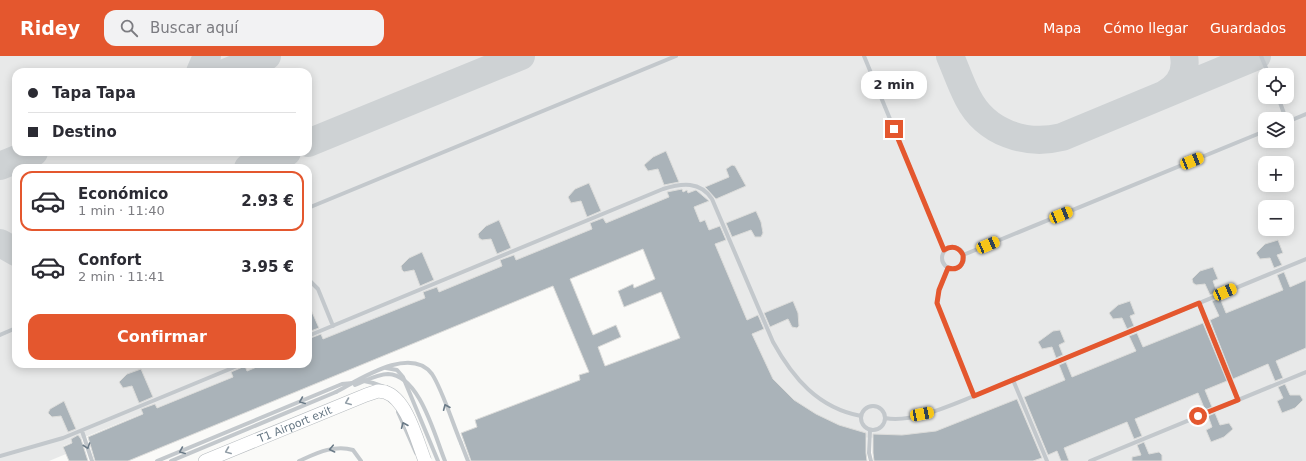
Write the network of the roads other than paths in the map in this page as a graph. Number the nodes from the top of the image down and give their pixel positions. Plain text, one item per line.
1 (676, 56) edge
2 (864, 56) edge
3 (1261, 56) edge
4 (1266, 68) edge
5 (1306, 114) edge
6 (1294, 118) edge
7 (1258, 134) edge
8 (312, 206) edge
9 (944, 250) junction
10 (963, 255) junction
11 (1306, 259) edge
12 (948, 268) junction
13 (312, 283) edge
14 (1199, 303) junction
15 (333, 326) junction
16 (12, 330) edge
17 (312, 334) edge
18 (0, 335) edge
19 (232, 368) edge
20 (1306, 372) edge
21 (1013, 380) junction
22 (342, 384) junction
23 (336, 392) junction
24 (974, 396) junction
25 (1238, 400) junction
26 (861, 416) junction
27 (885, 418) junction
28 (870, 430) junction
29 (82, 431) junction
30 (0, 456) edge
31 (92, 461) edge
32 (156, 461) edge
33 (171, 461) edge
34 (205, 461) edge
35 (299, 461) edge
36 (361, 461) edge
37 (419, 461) edge
38 (425, 461) edge
39 (438, 461) edge
40 (446, 461) edge
41 (468, 461) edge
42 (872, 461) edge
43 (1046, 461) edge
44 (1090, 461) edge

1 - 8 lane
2 - 9 lane
3 - 4 lane
5 - 6 lane
7 - 10 lane
9 - 10 lane
9 - 12 lane
10 - 12 lane
11 - 14 lane
12 - 24 lane
13 - 15 lane
14 - 21 lane
14 - 25 lane
15 - 17 lane
15 - 26 lane
16 - 18 lane
19 - 29 lane
20 - 25 lane
21 - 24 lane
21 - 43 lane
22 -> 32 lane
37 -> 22 lane
22 - 39 lane
23 - 33 lane
23 - 40 lane, bridge
41 -> 23 lane, bridge
24 - 27 lane
25 - 44 lane
26 - 27 lane
26 - 28 lane
27 - 28 lane
28 - 42 lane
29 - 30 lane
29 -> 31 lane
38 -> 34 main road, T1 Airport exit, bridge
36 -> 35 lane

